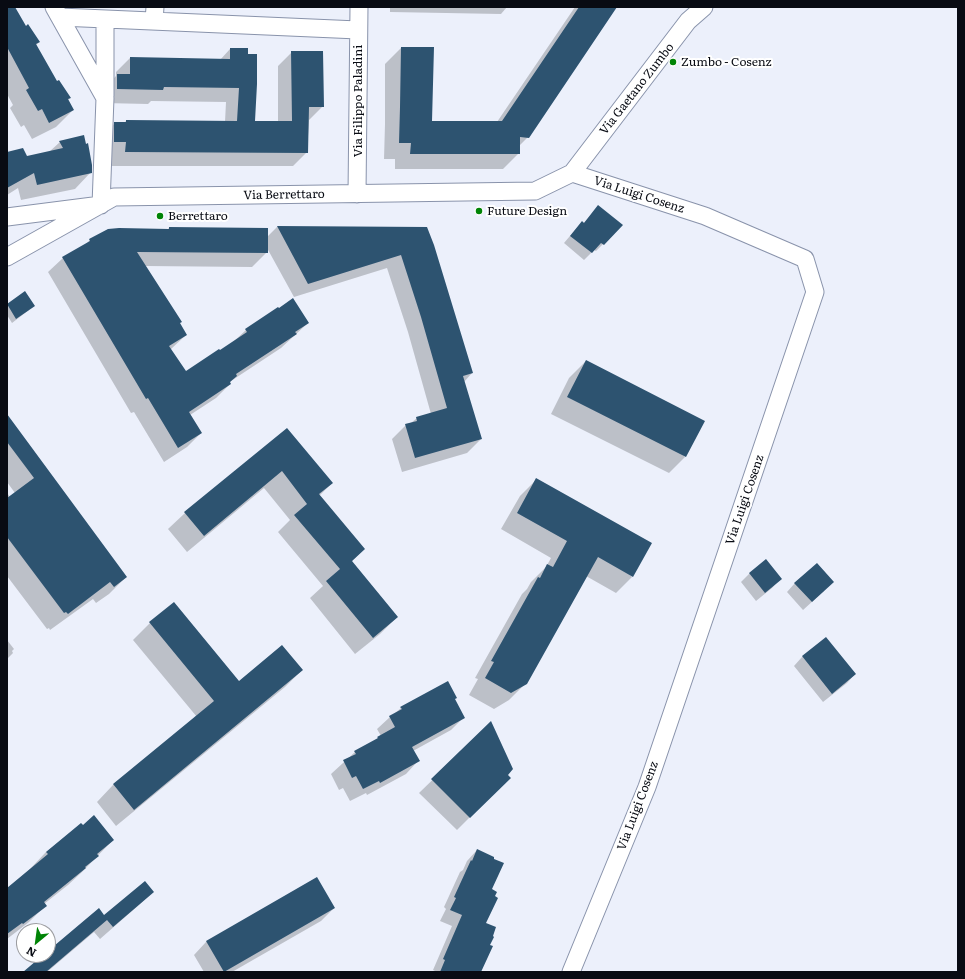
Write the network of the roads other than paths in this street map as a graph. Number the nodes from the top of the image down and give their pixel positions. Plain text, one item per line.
1 (359, 7) edge
2 (704, 7) edge
3 (57, 12) edge
4 (155, 14) edge
5 (105, 19) junction
6 (358, 30) junction
7 (106, 98) junction
8 (572, 173) junction
9 (357, 194) junction
10 (101, 205) junction
11 (7, 217) edge
12 (7, 256) edge
13 (571, 972) edge

1 - 6 street, Via Filippo Paladini
2 - 8 street, Via Gaetano Zumbo
3 - 5 street
3 - 7 street
4 - 5 street
4 - 6 street
5 - 7 street
6 - 9 street, Via Filippo Paladini
7 - 10 street
8 - 9 street, Via Berrettaro
8 - 13 street, Via Luigi Cosenz
9 - 10 street, Via Berrettaro
10 - 11 street
10 - 12 street, Via Berrettaro

